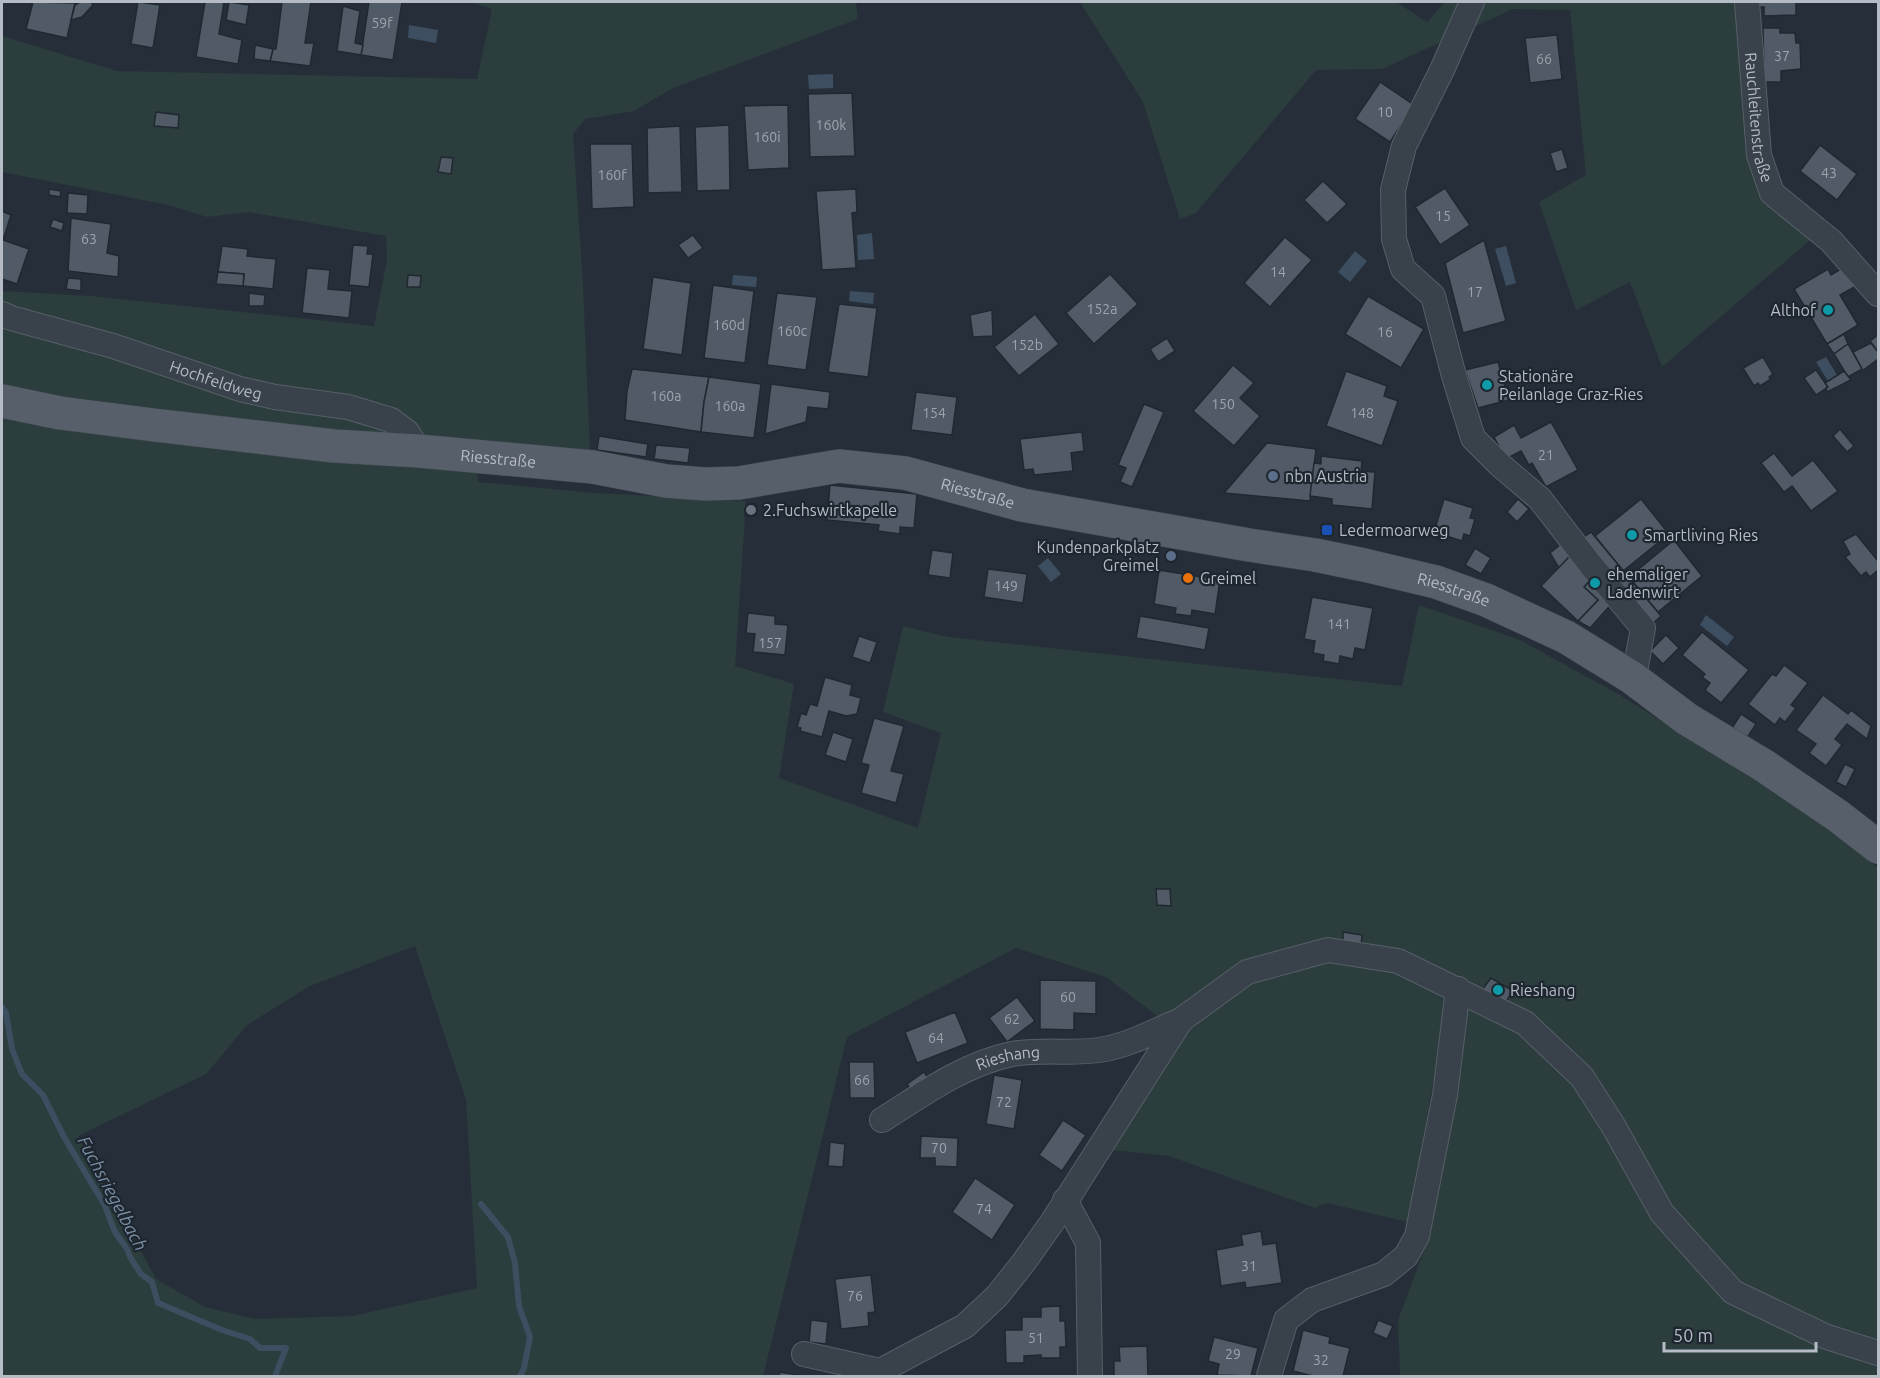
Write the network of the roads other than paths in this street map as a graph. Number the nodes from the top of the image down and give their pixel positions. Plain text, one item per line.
1 (1472, 2) edge
2 (1747, 2) edge
3 (1878, 294) edge
4 (2, 314) edge
5 (2, 401) edge
6 (419, 451) junction
7 (1631, 676) junction
8 (1878, 847) edge
9 (1458, 989) junction
10 (1181, 1020) junction
11 (882, 1120) dead end
12 (1065, 1200) junction
13 (1878, 1353) edge
14 (804, 1354) dead end
15 (880, 1374) edge
16 (1090, 1377) edge
17 (1269, 1377) edge

1 - 7 street
2 - 3 street, Rauchleitenstraße
4 - 6 street, Hochfeldweg
5 - 6 main road, Riesstraße
6 - 7 main road, Riesstraße
7 - 8 main road, Riesstraße
9 - 10 street, Rieshang
9 - 13 street, Rieshang
9 - 17 street
10 - 11 street, Rieshang
10 - 12 street, Rieshang
12 - 15 street, Rieshang
12 - 16 street
14 - 15 street, Rieshang

